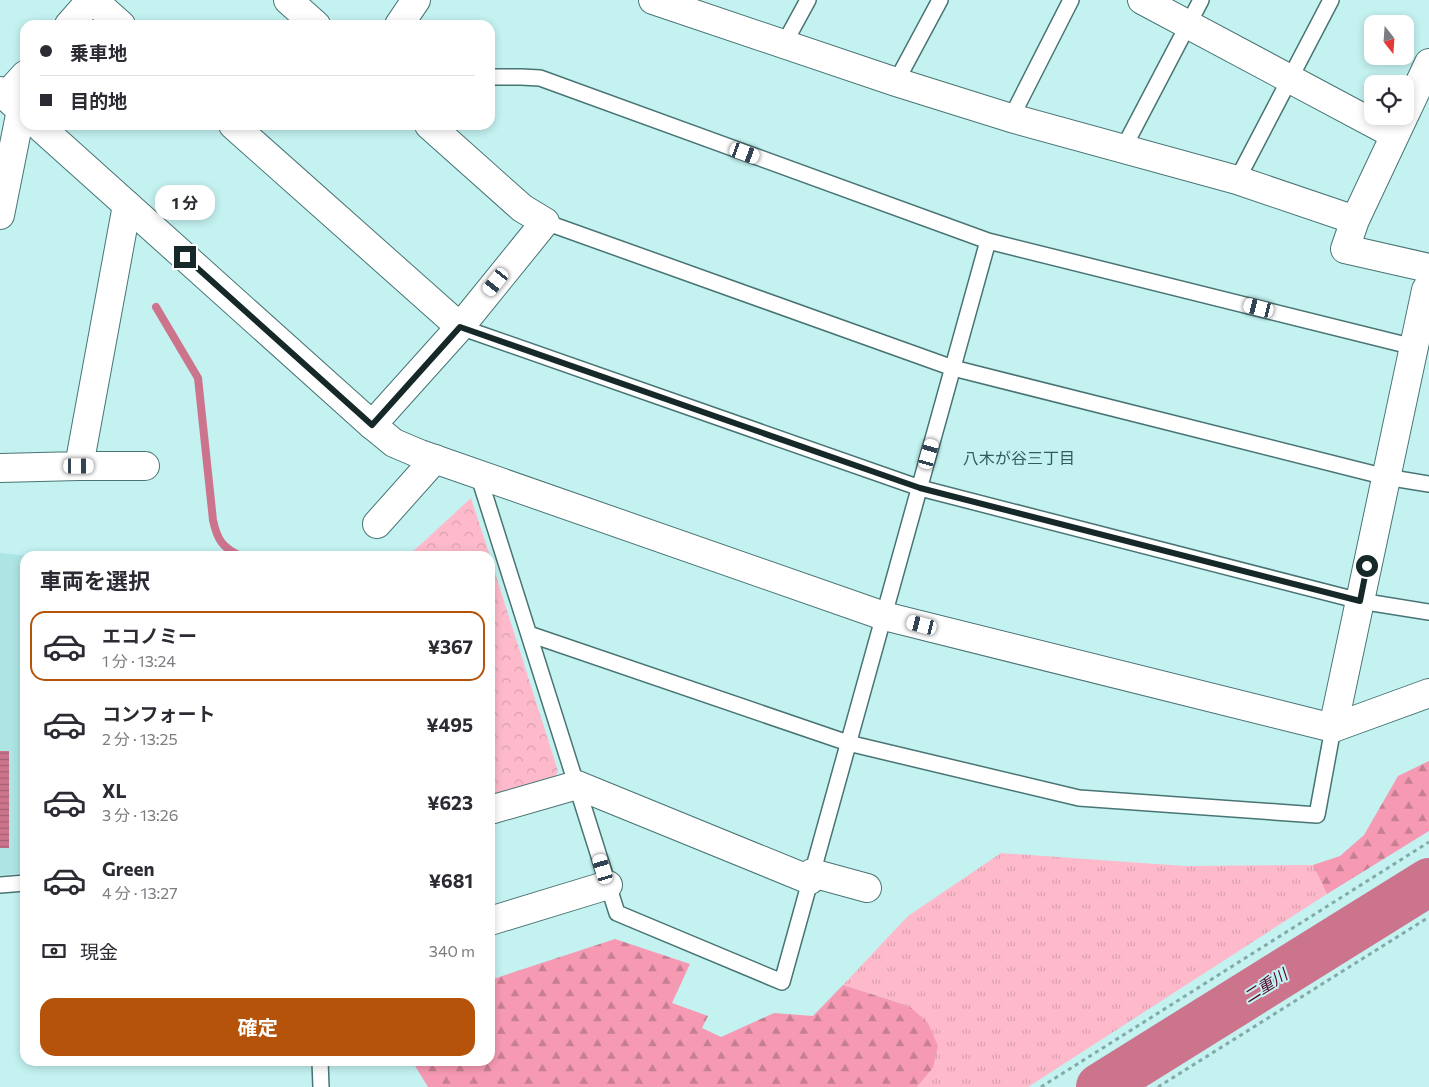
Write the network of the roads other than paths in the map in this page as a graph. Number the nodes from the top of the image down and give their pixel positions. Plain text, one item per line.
1 (92, 0) edge
2 (288, 0) edge
3 (416, 0) edge
4 (808, 0) edge
5 (940, 0) edge
6 (1071, 0) edge
7 (1142, 0) edge
8 (1201, 0) edge
9 (1331, 0) edge
10 (658, 1) edge
11 (74, 20) edge
12 (115, 20) edge
13 (310, 20) edge
14 (404, 20) edge
15 (1188, 24) junction
16 (784, 44) junction
17 (1429, 64) edge
18 (495, 77) edge
19 (1290, 79) junction
20 (896, 82) junction
21 (1414, 95) edge
22 (18, 107) edge
23 (1364, 108) edge
24 (1010, 118) junction
25 (1400, 125) edge
26 (44, 130) edge
27 (240, 130) edge
28 (435, 130) edge
29 (1123, 149) junction
30 (1237, 180) junction
31 (127, 205) junction
32 (0, 215) edge
33 (1354, 220) junction
34 (545, 222) junction
35 (988, 241) junction
36 (1429, 268) edge
37 (1429, 286) edge
38 (460, 327) junction
39 (1421, 348) edge
40 (953, 368) junction
41 (372, 425) junction
42 (435, 459) junction
43 (79, 466) junction
44 (146, 466) dead end
45 (0, 468) edge
46 (478, 474) junction
47 (1386, 477) junction
48 (1429, 484) edge
49 (920, 488) junction
50 (377, 524) dead end
51 (1360, 601) junction
52 (1429, 612) edge
53 (884, 616) junction
54 (529, 634) junction
55 (1429, 693) edge
56 (1333, 728) junction
57 (848, 743) junction
58 (577, 785) junction
59 (495, 809) edge
60 (811, 876) junction
61 (20, 883) edge
62 (0, 885) edge
63 (608, 886) junction
64 (867, 888) dead end
65 (495, 920) edge
66 (320, 1066) edge
67 (321, 1087) edge

1 - 11 street
1 - 12 street
2 - 13 street
3 - 14 street
4 - 16 lane
5 - 20 lane
6 - 24 lane
7 - 15 street
8 - 15 lane
9 - 19 lane
10 - 16 street
15 - 19 street
15 - 29 lane
16 - 20 street
17 - 21 street
18 - 35 lane
19 - 23 street
19 - 30 lane
20 - 24 street
22 - 32 street
24 - 29 street
25 - 33 street
26 - 31 street
27 - 38 street
28 - 34 street
29 - 30 street
30 - 33 street
31 - 41 street
31 - 43 street
33 - 36 street
34 - 38 street
34 - 40 lane
35 - 39 lane
35 - 40 lane
37 - 39 street
38 - 41 street
38 - 49 lane
39 - 47 street
40 - 47 lane
40 - 49 lane
41 - 42 street
42 - 46 street
42 - 50 street
43 - 44 street
43 - 45 street
46 - 53 street
46 - 54 lane
47 - 48 lane
47 - 51 street
49 - 51 lane
49 - 53 lane
51 - 52 lane
51 - 56 street
53 - 56 street
53 - 57 lane
54 - 57 lane
54 - 58 lane
55 - 56 street
56 - 57 lane
57 - 60 lane
58 - 59 street
58 - 60 street
58 - 63 lane
60 - 63 lane
60 - 64 street
61 - 62 lane
63 - 65 street
66 - 67 lane

